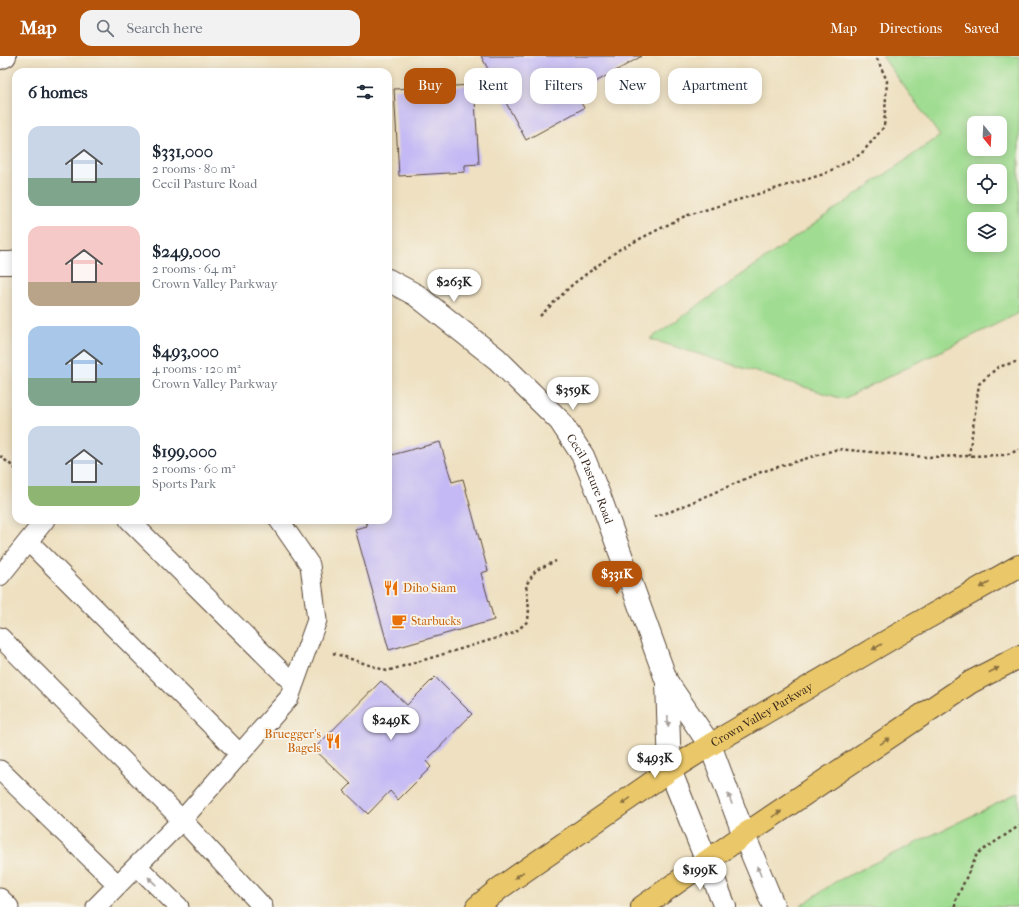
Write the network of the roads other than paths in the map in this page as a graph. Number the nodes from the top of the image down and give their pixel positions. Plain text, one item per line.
1 (5, 56) edge
2 (0, 58) edge
3 (392, 282) edge
4 (42, 524) edge
5 (134, 524) edge
6 (282, 524) edge
7 (28, 541) junction
8 (1019, 566) edge
9 (0, 576) edge
10 (0, 638) edge
11 (1019, 657) edge
12 (667, 682) junction
13 (294, 684) junction
14 (710, 745) junction
15 (240, 754) junction
16 (0, 770) edge
17 (670, 770) junction
18 (182, 820) junction
19 (744, 835) junction
20 (707, 862) junction
21 (137, 866) junction
22 (118, 885) junction
23 (0, 898) edge
24 (173, 901) edge
25 (9, 907) edge
26 (96, 907) edge
27 (263, 907) edge
28 (477, 907) edge
29 (642, 907) edge
30 (725, 907) edge
31 (774, 907) edge

1 - 2 street
3 - 12 street, Cecil Pasture Road
4 - 7 lane
5 - 13 lane
6 - 13 lane
7 - 9 lane
7 - 15 lane
8 -> 14 main road, Crown Valley Parkway
10 - 18 lane
19 -> 11 main road
12 - 14 street, Cecil Pasture Road
12 -> 17 street, Cecil Pasture Road
13 - 15 lane
14 - 17 main road, Crown Valley Parkway
19 -> 14 street, Cecil Pasture Road
15 - 18 lane
16 - 22 lane
17 - 20 street, Cecil Pasture Road
17 -> 28 main road, Crown Valley Parkway
18 - 21 lane
18 - 27 lane
19 - 20 main road
31 -> 19 street, Cecil Pasture Road
20 - 29 main road
20 - 30 street, Cecil Pasture Road
21 - 22 lane
24 -> 21 lane
22 - 26 lane
23 - 25 lane

